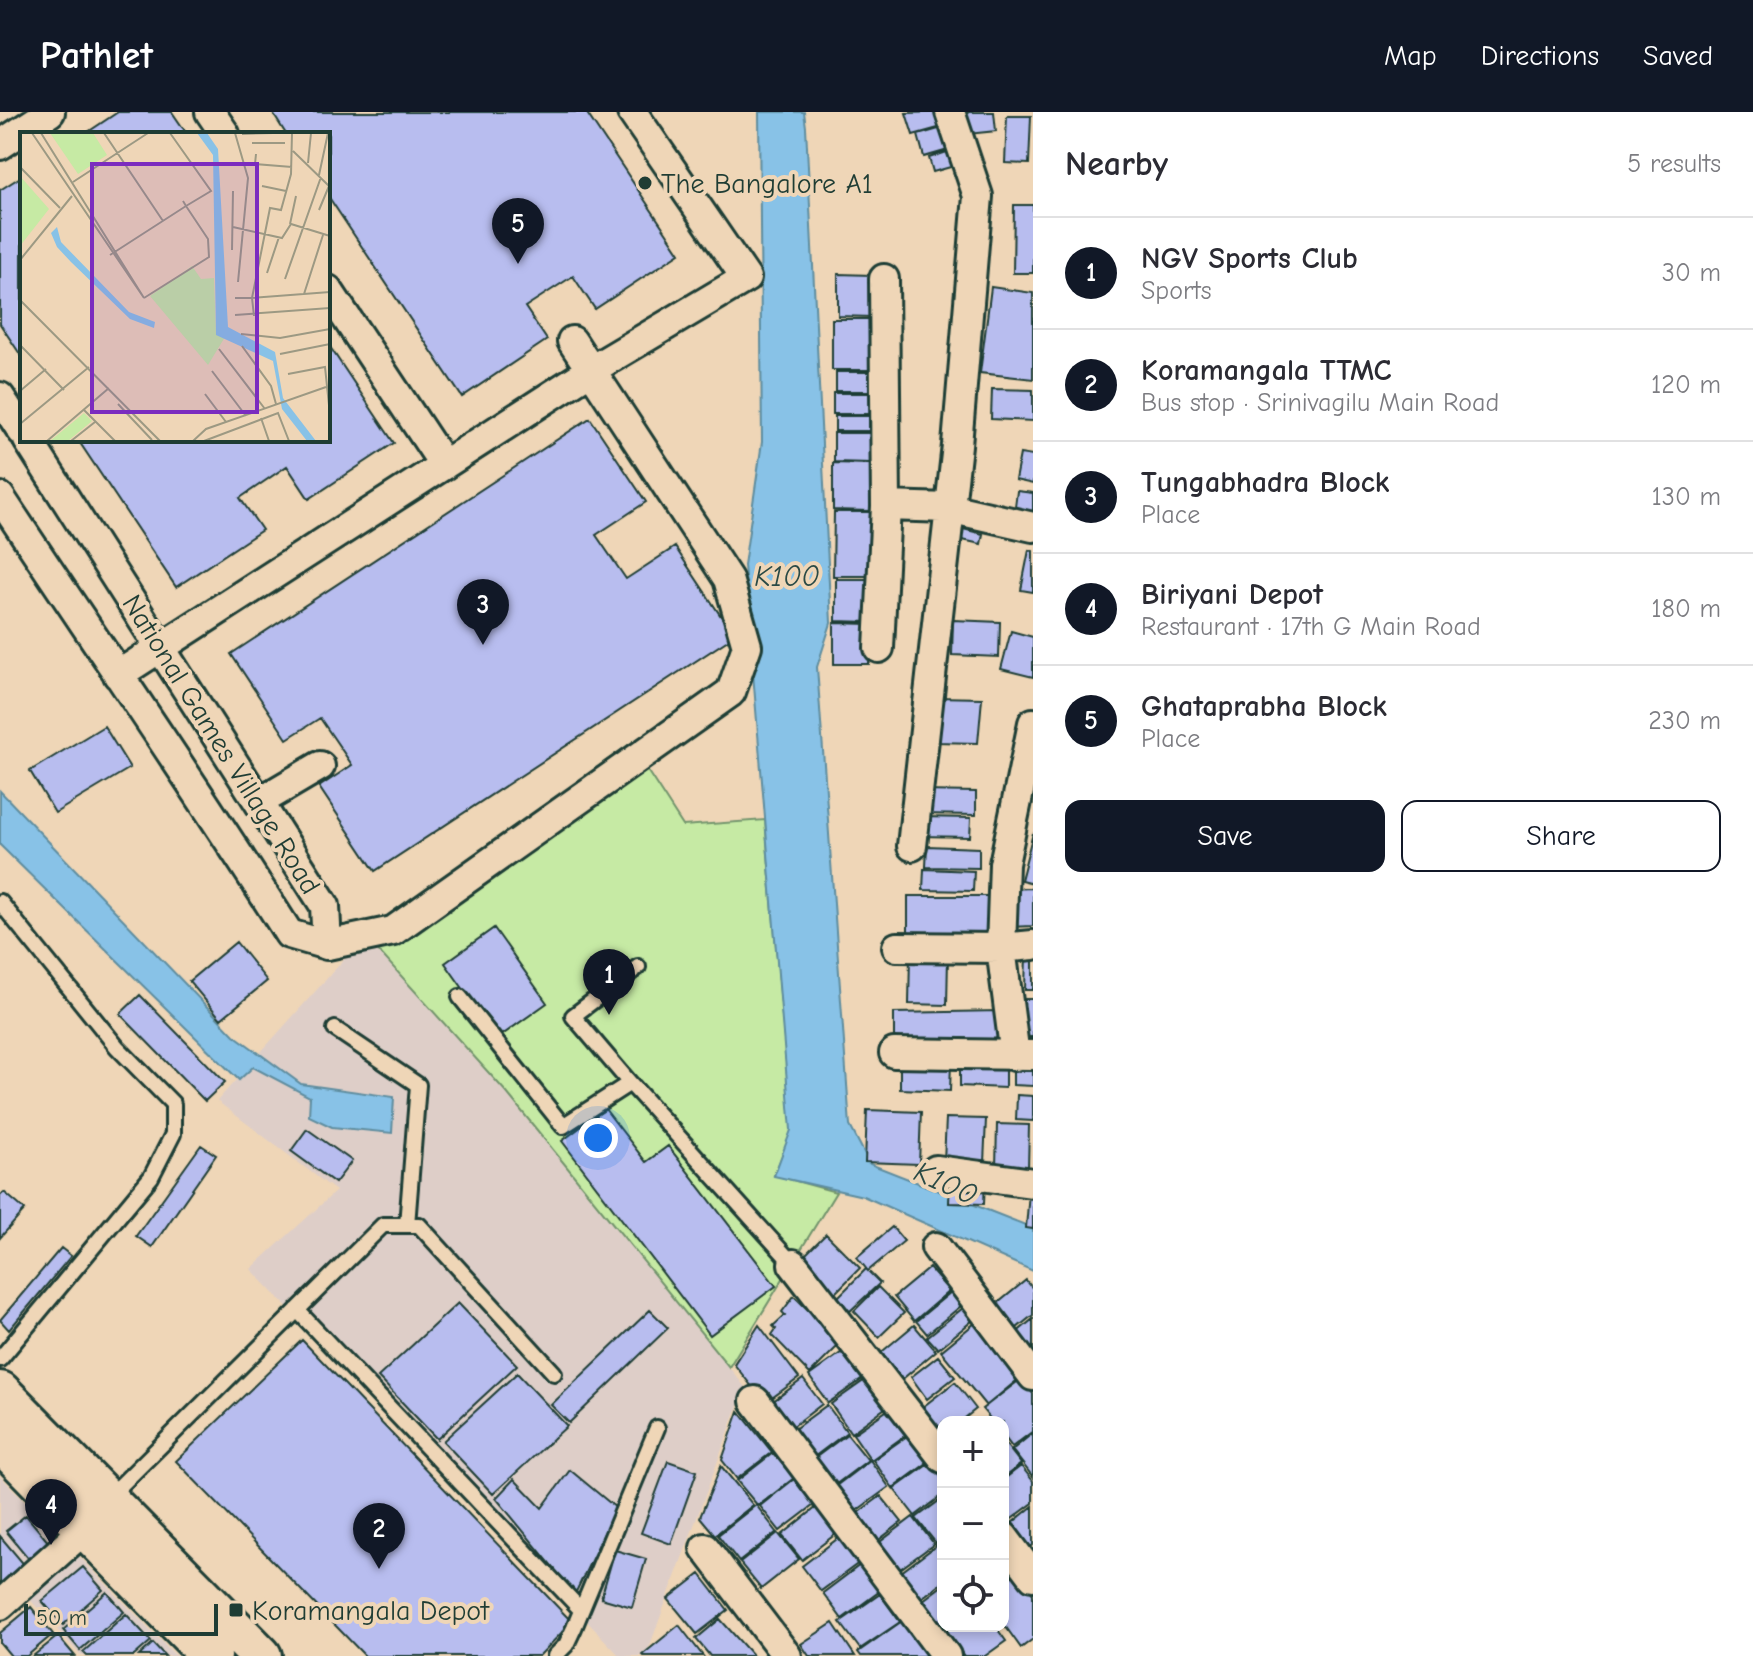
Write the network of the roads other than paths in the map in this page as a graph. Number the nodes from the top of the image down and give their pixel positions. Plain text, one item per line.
1 (50, 112) edge
2 (210, 112) edge
3 (632, 112) edge
4 (950, 112) edge
5 (23, 132) edge
6 (224, 132) edge
7 (884, 279) dead end
8 (330, 293) edge
9 (572, 341) dead end
10 (591, 370) junction
11 (0, 397) edge
12 (20, 428) edge
13 (29, 442) edge
14 (444, 465) junction
15 (0, 497) edge
16 (886, 506) junction
17 (949, 508) junction
18 (1033, 527) edge
19 (161, 647) junction
20 (879, 648) dead end
21 (118, 675) junction
22 (1033, 723) edge
23 (320, 766) dead end
24 (259, 802) junction
25 (912, 846) dead end
26 (0, 902) edge
27 (327, 945) junction
28 (1033, 945) edge
29 (897, 947) dead end
30 (1001, 948) junction
31 (638, 967) dead end
32 (460, 997) dead end
33 (335, 1029) dead end
34 (894, 1053) dead end
35 (1024, 1055) edge
36 (630, 1083) junction
37 (936, 1170) dead end
38 (1033, 1183) edge
39 (407, 1225) junction
40 (936, 1247) dead end
41 (793, 1264) joint
42 (297, 1310) junction
43 (0, 1359) edge
44 (554, 1373) dead end
45 (1033, 1376) edge
46 (0, 1392) edge
47 (755, 1401) dead end
48 (657, 1428) dead end
49 (0, 1441) edge
50 (937, 1450) edge
51 (100, 1511) junction
52 (1009, 1544) edge
53 (705, 1548) dead end
54 (1033, 1576) edge
55 (0, 1605) edge
56 (581, 1610) junction
57 (211, 1656) edge
58 (261, 1656) edge
59 (555, 1656) edge
60 (787, 1656) edge
61 (946, 1656) edge

1 - 5 street
2 - 6 street
3 - 10 street
4 - 17 street
7 - 16 street
8 - 14 street
9 - 10 street
10 - 14 street
10 - 27 street
11 - 12 street
13 - 19 street, National Games Village Road
14 - 19 street
15 - 21 street, National Games Village Road
16 - 17 street
16 - 20 street
17 - 18 street
17 - 25 street
19 - 21 street
19 - 24 street, National Games Village Road
21 - 27 street, National Games Village Road
22 - 30 street
23 - 24 street
24 - 27 street, National Games Village Road
26 - 43 lane
28 - 30 street
29 - 30 street
30 - 35 street
31 - 36 lane
32 - 36 lane
33 - 39 lane
34 - 35 street
36 - 41 lane
37 - 38 street
39 - 42 lane
39 - 44 lane
40 - 45 street
41 - 50 street
42 - 51 lane
42 - 56 lane
46 - 51 main road
47 - 61 street
48 - 56 lane
49 - 51 main road
51 - 55 street
51 - 57 main road
51 - 58 main road
52 - 54 street
53 - 60 street
56 - 59 lane

